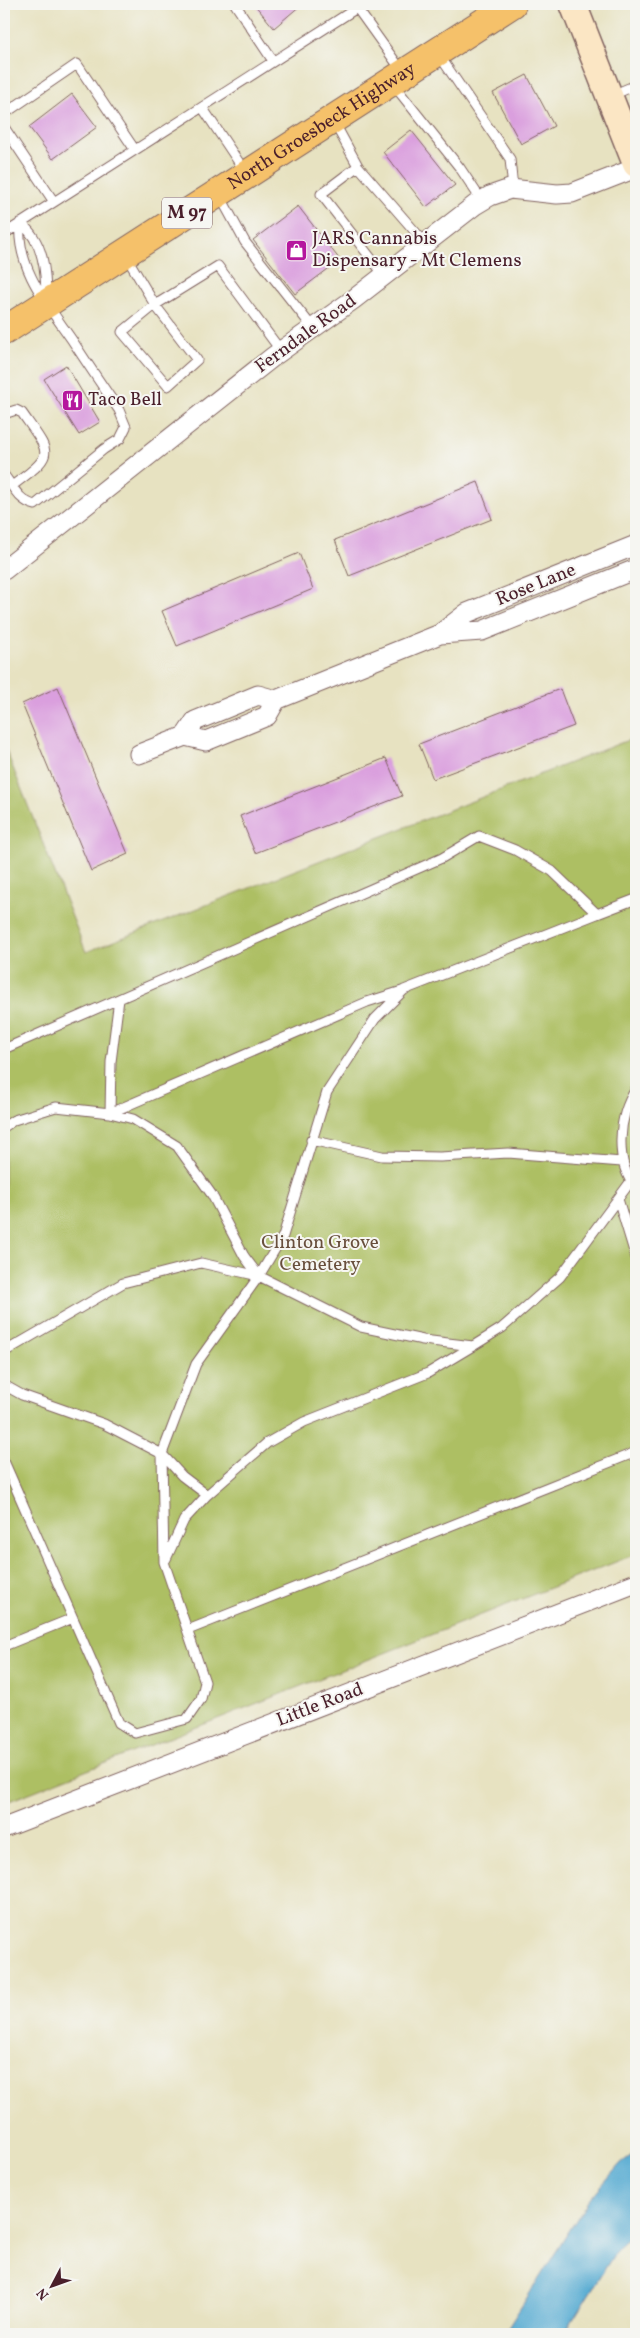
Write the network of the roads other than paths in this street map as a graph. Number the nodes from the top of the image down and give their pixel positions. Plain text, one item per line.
1 (235, 4) edge
2 (512, 4) edge
3 (573, 4) edge
4 (358, 5) edge
5 (437, 53) junction
6 (273, 61) junction
7 (398, 78) junction
8 (636, 85) edge
9 (610, 96) junction
10 (202, 107) junction
11 (4, 114) edge
12 (333, 120) junction
13 (4, 127) edge
14 (135, 150) junction
15 (358, 166) junction
16 (636, 166) edge
17 (247, 175) junction
18 (513, 189) junction
19 (219, 193) junction
20 (482, 201) junction
21 (54, 202) junction
22 (20, 223) junction
23 (4, 234) edge
24 (425, 243) junction
25 (124, 254) junction
26 (384, 275) junction
27 (46, 304) junction
28 (155, 305) junction
29 (5, 328) edge
30 (313, 328) junction
31 (281, 351) junction
32 (4, 414) edge
33 (4, 475) edge
34 (12, 486) junction
35 (636, 545) edge
36 (636, 569) edge
37 (4, 570) edge
38 (440, 634) junction
39 (139, 754) dead end
40 (636, 899) edge
41 (596, 914) junction
42 (404, 990) junction
43 (119, 998) junction
44 (4, 1048) edge
45 (636, 1089) edge
46 (110, 1113) junction
47 (4, 1127) edge
48 (311, 1140) junction
49 (622, 1162) junction
50 (633, 1185) edge
51 (618, 1199) junction
52 (636, 1258) edge
53 (259, 1276) junction
54 (473, 1346) junction
55 (4, 1352) edge
56 (4, 1386) edge
57 (636, 1452) edge
58 (162, 1454) junction
59 (4, 1461) edge
60 (207, 1495) junction
61 (164, 1562) junction
62 (636, 1582) edge
63 (73, 1618) junction
64 (188, 1630) junction
65 (4, 1646) edge
66 (4, 1828) edge

1 - 6 lane
2 - 5 main road, North Groesbeck Highway / M 97
3 - 9 main road
4 - 6 lane
4 - 7 lane
5 - 7 main road, North Groesbeck Highway / M 97
5 - 18 lane
6 - 10 lane
7 - 12 main road, North Groesbeck Highway / M 97
7 - 20 lane
8 - 9 lane
9 - 16 main road
10 - 14 lane
10 - 17 lane
11 - 14 lane
12 - 15 lane
12 - 17 main road, North Groesbeck Highway / M 97
13 - 21 lane
14 - 21 lane
15 - 24 lane
15 - 26 lane
16 - 18 street, Ferndale Road
17 - 19 main road, North Groesbeck Highway / M 97
18 - 20 street, Ferndale Road
19 - 25 main road, North Groesbeck Highway / M 97
19 - 30 lane
20 - 24 street, Ferndale Road
21 - 22 lane
22 - 23 lane
22 - 27 lane
22 - 27 lane
24 - 26 street, Ferndale Road
25 - 27 main road, North Groesbeck Highway / M 97
25 - 28 lane
26 - 30 street, Ferndale Road
27 - 29 main road, North Groesbeck Highway / M 97
27 - 34 lane
28 - 28 lane
28 - 31 lane
30 - 31 street, Ferndale Road
31 - 37 street, Ferndale Road
32 - 34 lane
33 - 34 lane
35 - 38 street, Rose Lane
36 - 38 street, Rose Lane
38 - 39 street, Rose Lane
40 - 41 lane
41 - 42 lane
41 - 43 lane
42 - 46 lane
42 - 48 lane
43 - 44 lane
43 - 46 lane
45 - 49 lane
46 - 47 lane
46 - 53 lane
48 - 49 lane
48 - 53 lane
49 - 50 lane
50 - 51 lane
51 - 52 lane
51 - 54 lane
53 - 54 lane
53 - 55 lane
53 - 58 lane
54 - 60 lane
56 - 58 lane
57 - 64 lane
58 - 60 lane
58 - 61 lane
59 - 63 lane
60 - 61 lane
61 - 64 lane
62 - 66 street, Little Road
63 - 64 lane
63 - 65 lane

